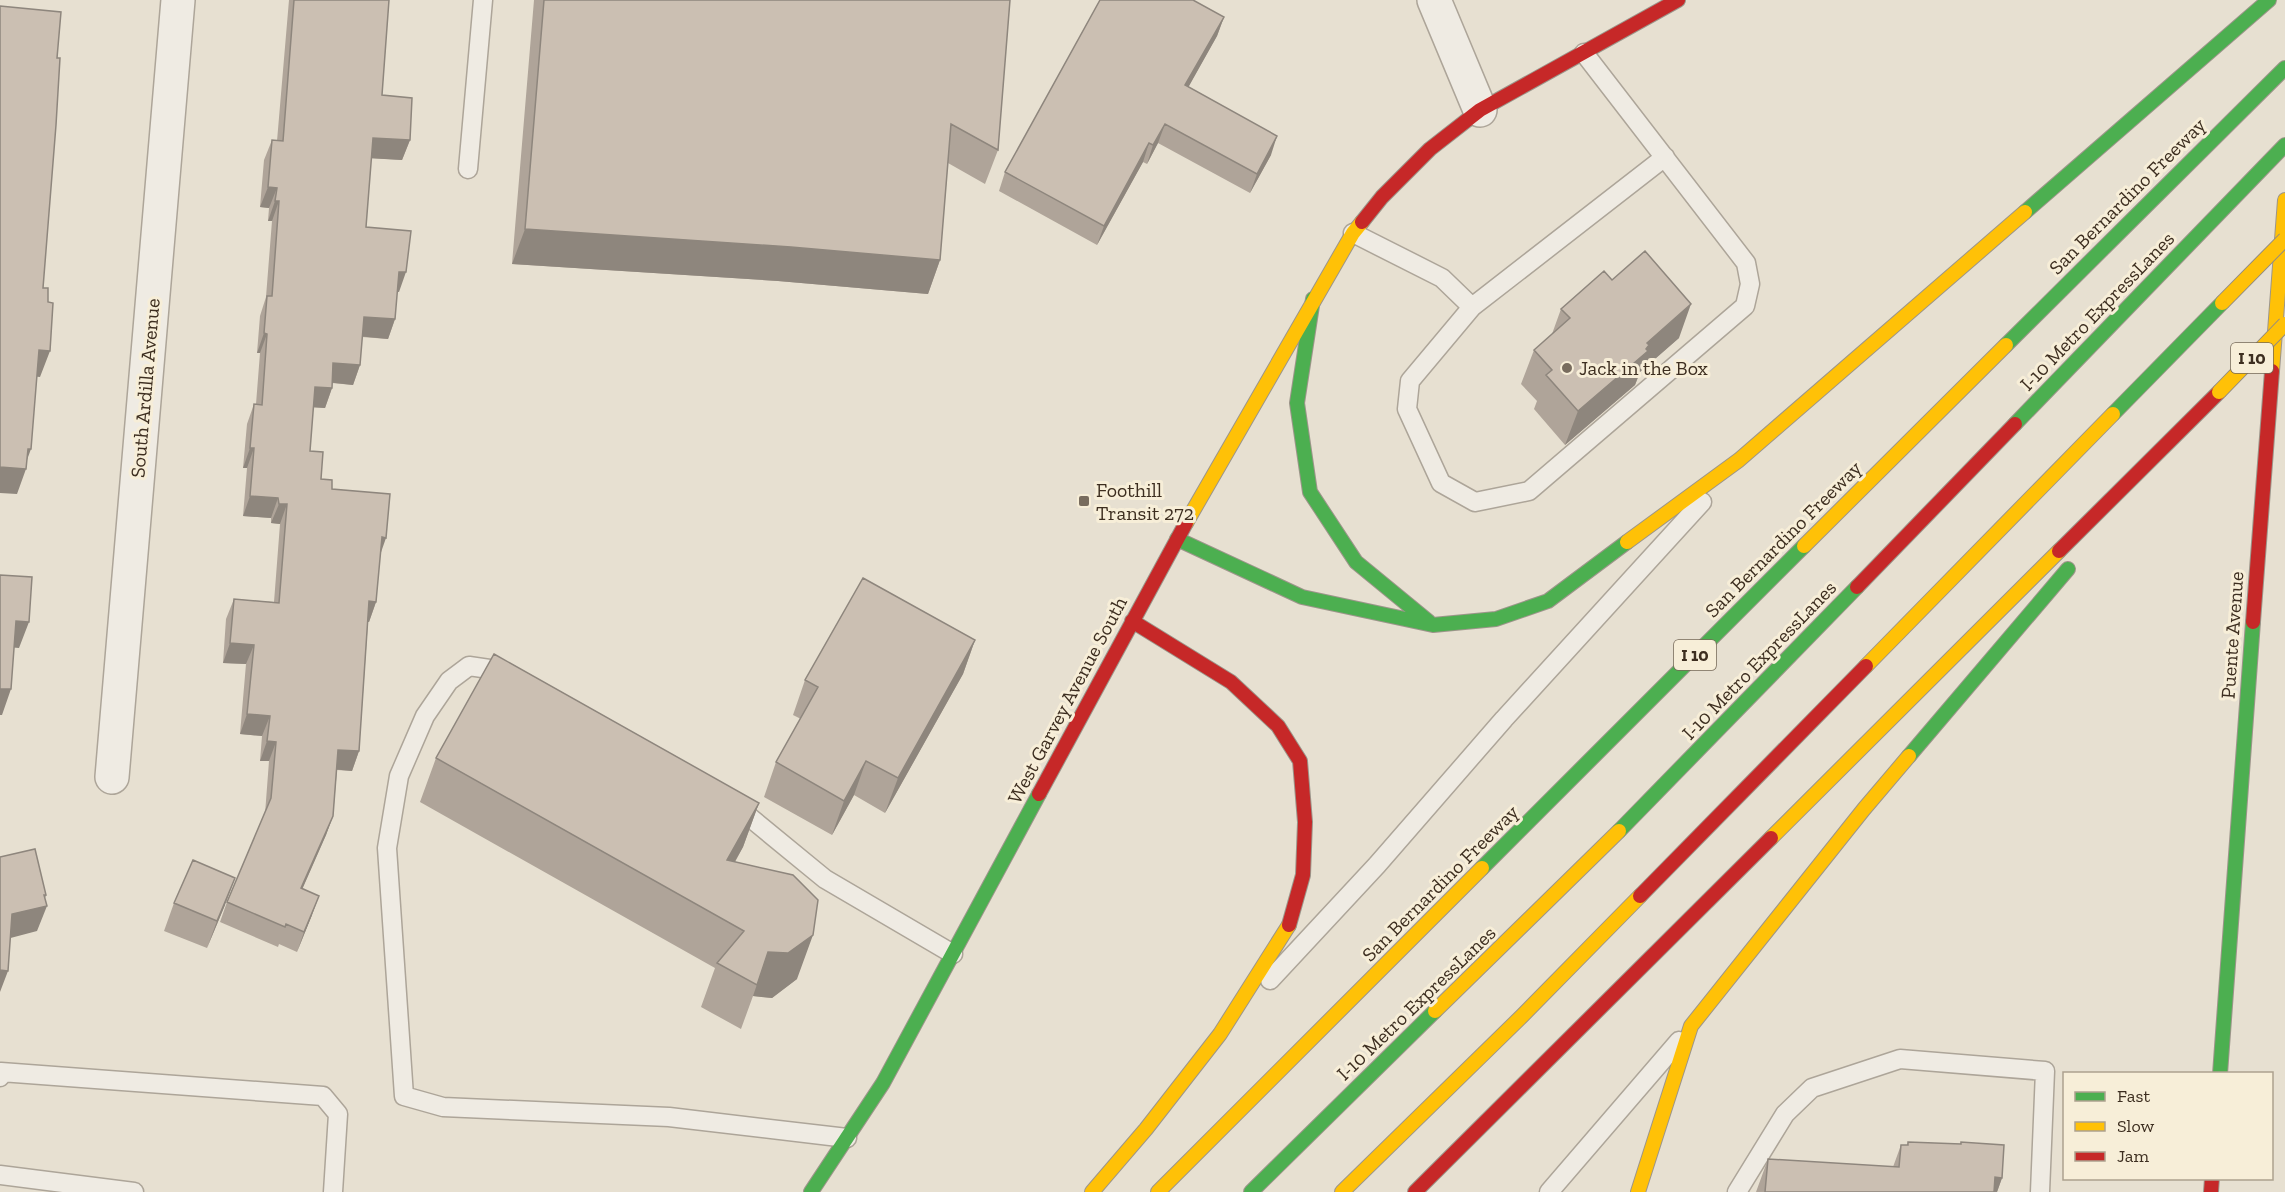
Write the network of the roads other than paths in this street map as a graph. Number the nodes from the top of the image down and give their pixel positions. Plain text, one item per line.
1 (178, 0) edge
2 (483, 0) edge
3 (1434, 0) edge
4 (1678, 0) edge
5 (2269, 0) edge
6 (1584, 52) junction
7 (2285, 68) edge
8 (1480, 110) junction
9 (2285, 145) edge
10 (1665, 157) junction
11 (468, 169) dead end
12 (2285, 200) edge
13 (1353, 233) junction
14 (2285, 239) edge
15 (1314, 299) junction
16 (1472, 307) junction
17 (2285, 324) edge
18 (2219, 392) junction
19 (1739, 460) junction
20 (2111, 519) dead end
21 (1177, 539) junction
22 (2080, 555) dead end
23 (1132, 621) junction
24 (1433, 625) junction
25 (523, 683) edge
26 (111, 777) dead end
27 (716, 797) edge
28 (953, 954) junction
29 (1691, 1026) junction
30 (1220, 1034) junction
31 (2220, 1072) edge
32 (0, 1077) edge
33 (847, 1138) junction
34 (0, 1176) edge
35 (134, 1192) edge
36 (333, 1192) edge
37 (811, 1192) edge
38 (1092, 1192) edge
39 (1158, 1192) edge
40 (1251, 1192) edge
41 (1342, 1192) edge
42 (1415, 1192) edge
43 (1549, 1192) edge
44 (1638, 1192) edge
45 (1737, 1192) edge
46 (2040, 1192) edge

1 - 26 street, South Ardilla Avenue
2 - 11 lane
3 - 8 street
4 - 6 main road, West Garvey Avenue South
5 - 19 main road
6 - 8 main road, West Garvey Avenue South
6 - 10 lane
7 - 39 main road, San Bernardino Freeway / I 10
8 - 13 main road, West Garvey Avenue South
9 - 40 main road, I-10 Metro ExpressLanes
10 - 16 lane
10 - 16 lane
12 - 31 main road, Puente Avenue
13 - 15 main road, West Garvey Avenue South
13 - 16 lane
14 - 41 main road, bridge
15 - 21 main road, West Garvey Avenue South
15 - 24 main road
17 - 18 main road, I 10, bridge
18 - 20 main road
18 - 42 main road, I 10
19 - 24 main road
19 - 30 lane
21 - 23 main road, West Garvey Avenue South
21 - 24 main road
22 - 29 main road
23 - 28 main road, West Garvey Avenue South
23 - 30 main road
25 - 33 lane
27 - 28 lane
28 - 33 main road, West Garvey Avenue South
29 - 43 lane
29 - 44 main road
30 - 38 main road
32 - 36 lane
33 - 37 main road, West Garvey Avenue South
34 - 35 lane
45 - 46 lane

